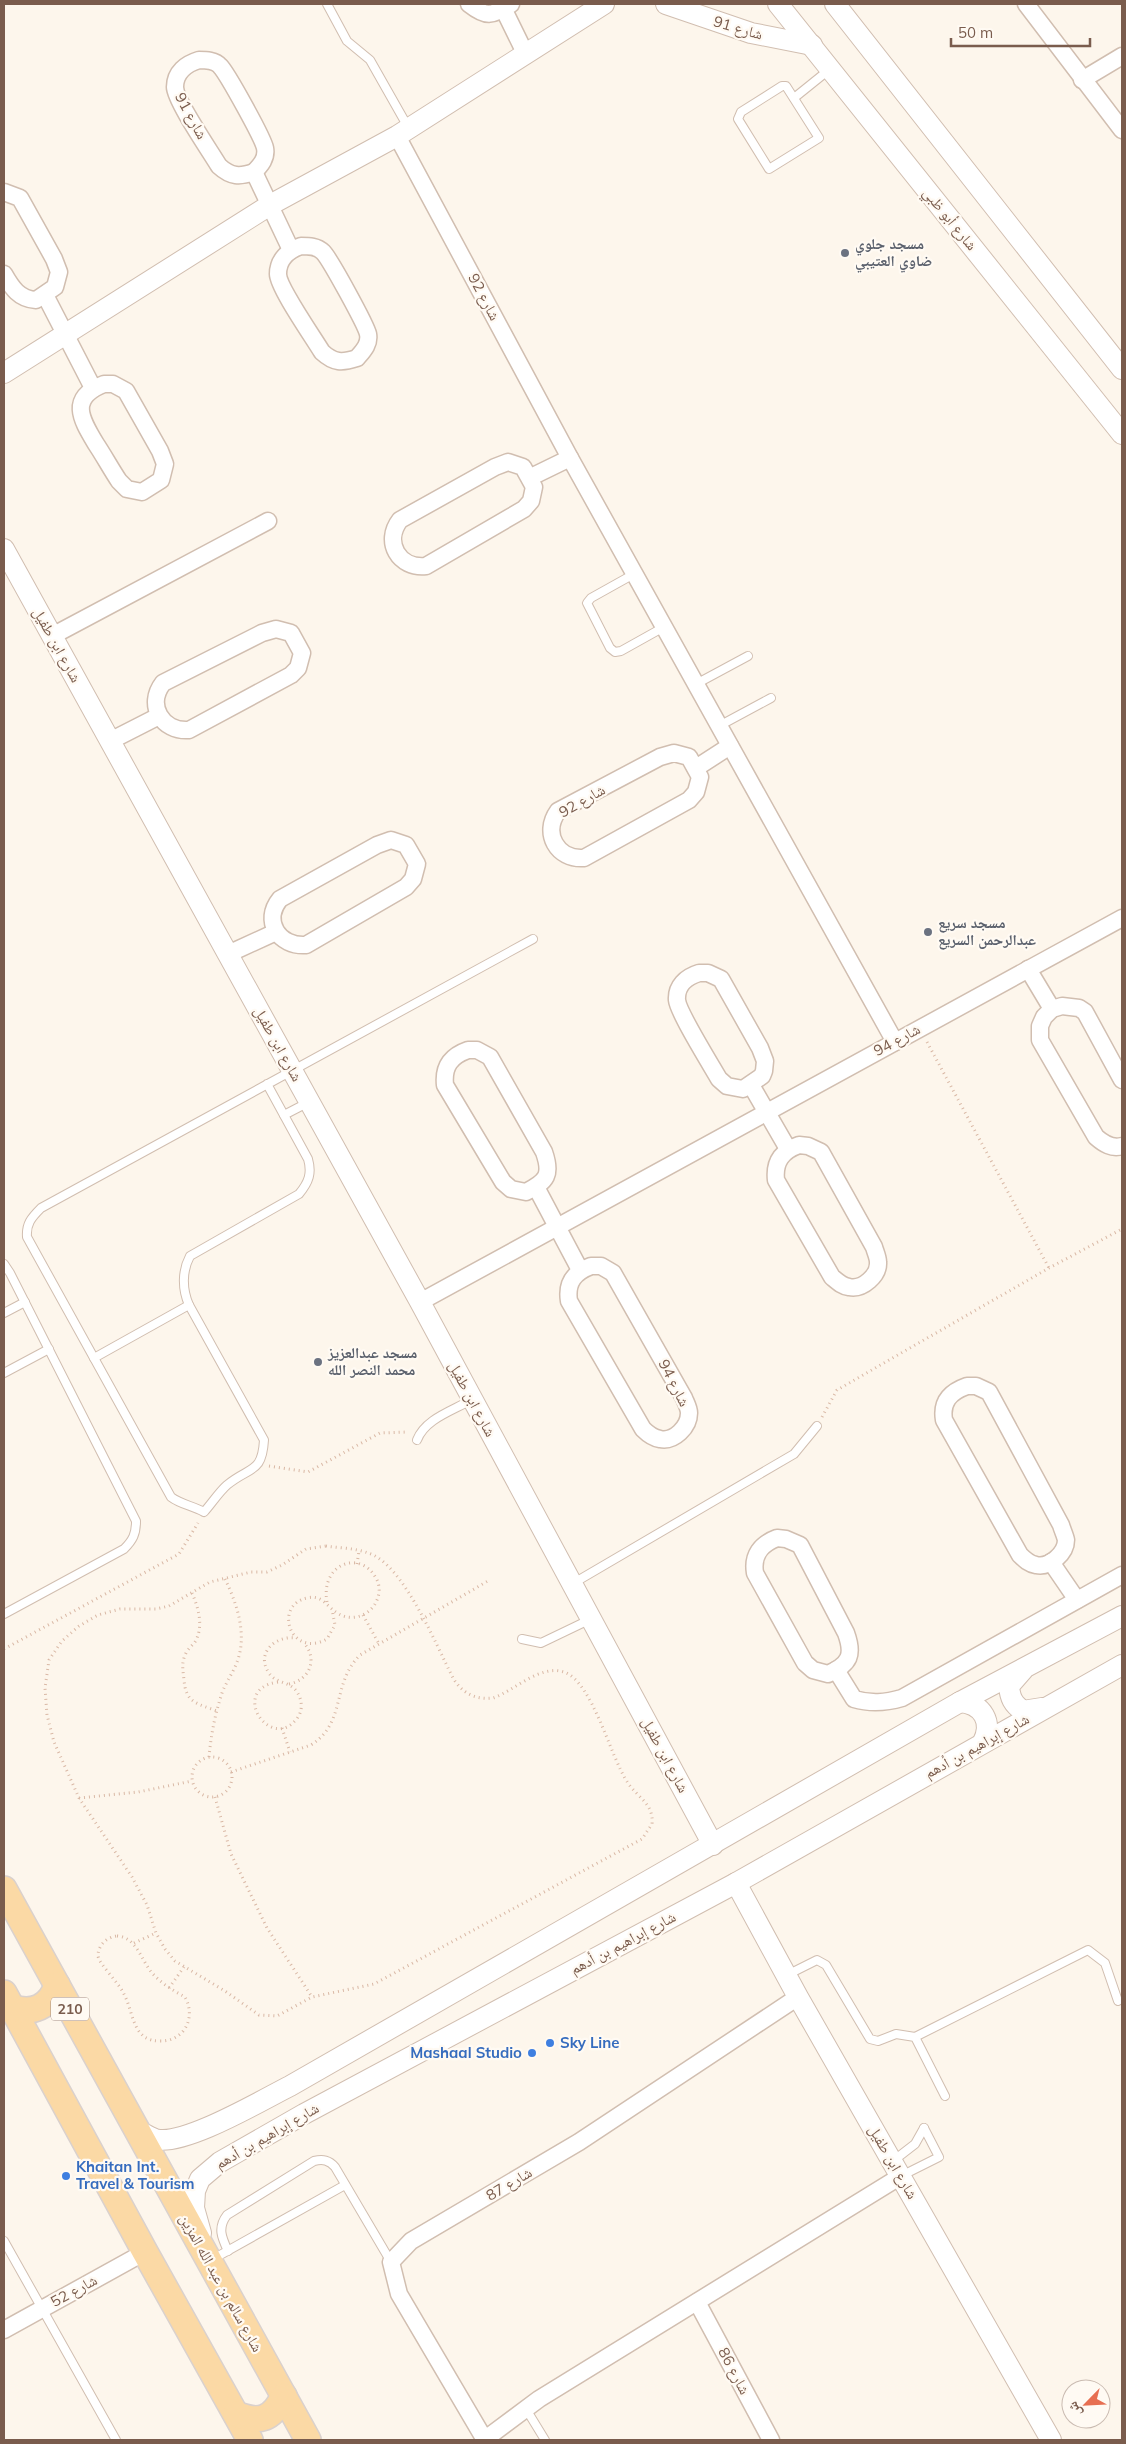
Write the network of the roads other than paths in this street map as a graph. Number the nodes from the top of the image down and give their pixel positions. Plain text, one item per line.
1 (326, 4) edge
2 (469, 4) edge
3 (604, 4) edge
4 (666, 4) edge
5 (778, 4) edge
6 (836, 4) edge
7 (1026, 4) edge
8 (507, 6) edge
9 (812, 45) junction
10 (526, 55) junction
11 (1122, 56) edge
12 (830, 69) junction
13 (1082, 80) junction
14 (794, 98) junction
15 (1122, 130) edge
16 (403, 133) junction
17 (254, 172) junction
18 (4, 192) edge
19 (270, 205) junction
20 (291, 250) junction
21 (4, 274) edge
22 (45, 295) junction
23 (65, 333) junction
24 (1122, 369) edge
25 (4, 373) edge
26 (93, 388) junction
27 (1122, 434) edge
28 (570, 458) junction
29 (531, 477) junction
30 (268, 521) dead end
31 (4, 549) edge
32 (634, 574) junction
33 (664, 627) junction
34 (52, 636) junction
35 (748, 656) dead end
36 (696, 684) junction
37 (771, 698) dead end
38 (159, 716) junction
39 (719, 726) junction
40 (110, 741) junction
41 (730, 746) junction
42 (696, 768) junction
43 (1122, 918) edge
44 (276, 932) junction
45 (533, 938) dead end
46 (228, 954) junction
47 (1028, 969) junction
48 (1052, 1009) junction
49 (895, 1042) junction
50 (292, 1070) junction
51 (1122, 1080) edge
52 (267, 1084) junction
53 (751, 1085) junction
54 (309, 1102) junction
55 (767, 1112) junction
56 (284, 1115) junction
57 (1122, 1146) edge
58 (788, 1149) junction
59 (536, 1187) junction
60 (558, 1227) junction
61 (4, 1264) edge
62 (580, 1270) junction
63 (25, 1302) junction
64 (420, 1302) junction
65 (189, 1305) junction
66 (4, 1313) edge
67 (49, 1349) junction
68 (94, 1358) junction
69 (4, 1373) edge
70 (473, 1399) junction
71 (817, 1426) road end
72 (416, 1440) dead end
73 (1051, 1562) junction
74 (1122, 1575) edge
75 (572, 1584) junction
76 (1077, 1600) junction
77 (4, 1614) edge
78 (1122, 1616) edge
79 (591, 1618) junction
80 (522, 1639) dead end
81 (1122, 1666) edge
82 (1026, 1667) junction
83 (836, 1670) junction
84 (960, 1702) junction
85 (1047, 1707) junction
86 (983, 1742) junction
87 (713, 1844) junction
88 (736, 1883) junction
89 (4, 1889) edge
90 (786, 1975) junction
91 (57, 1985) junction
92 (798, 1997) junction
93 (8, 2000) edge
94 (1118, 2001) dead end
95 (915, 2037) junction
96 (326, 2066) junction
97 (341, 2094) junction
98 (945, 2096) dead end
99 (137, 2130) junction
100 (897, 2169) junction
101 (345, 2185) junction
102 (4, 2241) edge
103 (145, 2252) junction
104 (219, 2256) junction
105 (391, 2262) junction
106 (697, 2302) junction
107 (42, 2309) junction
108 (4, 2330) edge
109 (284, 2396) junction
110 (526, 2409) junction
111 (236, 2414) junction
112 (116, 2440) edge
113 (250, 2440) edge
114 (287, 2440) edge
115 (300, 2440) edge
116 (308, 2440) edge
117 (485, 2440) edge
118 (545, 2440) edge
119 (771, 2440) edge
120 (1051, 2440) edge

1 - 16 lane
2 - 8 street
3 - 10 street
4 - 9 street, شارع 91
5 - 9 street, شارع أبو ظبي
6 - 24 street
7 - 13 street
8 - 10 street
9 - 12 street, شارع أبو ظبي
10 - 16 street
11 - 13 street
12 - 14 lane
12 - 27 street, شارع أبو ظبي
13 - 15 street
14 - 14 lane
16 - 19 street
16 - 28 street, شارع 92
17 - 17 street, شارع 91
17 - 19 street
18 - 22 street
19 - 20 street
19 - 23 street
20 - 20 street
21 - 22 street
22 - 23 street
23 - 25 street
23 - 26 street
26 - 26 street
28 - 29 street
28 - 32 street, شارع 92
29 - 29 street
30 - 34 street
31 - 34 street, شارع ابن طفيل
32 - 33 street, شارع 92
32 - 33 lane
33 - 36 street, شارع 92
34 - 40 street, شارع ابن طفيل
35 - 36 lane
36 - 39 street, شارع 92
37 - 39 lane
38 - 38 street
38 - 40 street
39 - 41 street, شارع 92
40 - 46 street, شارع ابن طفيل
41 - 42 street
41 - 49 street, شارع 92
42 - 42 street, شارع 92
43 - 47 street, شارع 94
44 - 44 street
44 - 46 street
45 - 50 lane
46 - 50 street, شارع ابن طفيل
47 - 48 street
47 - 49 street, شارع 94
48 - 51 street
48 - 57 street
49 - 55 street, شارع 94
50 - 52 lane
50 - 54 street, شارع ابن طفيل
52 - 56 lane
52 - 68 lane
53 - 53 street
53 - 55 street
54 - 56 lane
54 - 64 street, شارع ابن طفيل
55 - 58 street
55 - 60 street, شارع 94
56 - 65 lane
58 - 58 street
59 - 59 street
59 - 60 street
60 - 62 street
60 - 64 street, شارع 94
61 - 63 lane
62 - 62 street, شارع 94
63 - 66 lane
63 - 67 lane
64 - 70 street, شارع ابن طفيل
65 - 68 lane
65 - 68 lane
67 - 69 lane
67 - 77 lane
70 - 72 lane
70 - 75 street, شارع ابن طفيل
71 - 75 lane
73 - 73 street
73 - 76 street
74 - 76 street
75 - 79 street, شارع ابن طفيل
76 - 83 street
78 - 82 street
79 - 80 lane
79 - 87 street, شارع ابن طفيل
81 - 85 street, شارع إبراهيم بن أدهم
82 - 84 street
82 - 85 street
83 - 83 street
84 - 86 street
84 - 87 street
85 - 86 street, شارع إبراهيم بن أدهم
86 - 88 street, شارع إبراهيم بن أدهم
87 - 96 street
88 - 90 street, شارع ابن طفيل
88 - 97 street, شارع إبراهيم بن أدهم
89 - 91 main road, شارع سالم بن عبد الله المزين / 210
90 - 92 street, شارع ابن طفيل
90 - 95 lane
91 - 93 main road
91 - 99 main road, شارع سالم بن عبد الله المزين / 210
92 - 100 street, شارع ابن طفيل
92 - 105 street, شارع 87
93 - 103 main road
94 - 95 lane
95 - 98 lane
96 - 97 street
96 - 99 street
97 - 104 street, شارع إبراهيم بن أدهم
99 - 104 main road, شارع سالم بن عبد الله المزين / 210
100 - 100 lane
100 - 106 street
100 - 120 street, شارع ابن طفيل
101 - 104 lane
101 - 104 lane
101 - 105 lane
102 - 107 lane
103 - 107 street, شارع 52
103 - 111 main road
104 - 109 main road, شارع سالم بن عبد الله المزين / 210
105 - 117 street
106 - 110 street
106 - 119 street, شارع 86
107 - 108 street, شارع 52
107 - 112 lane
109 - 111 main road
109 - 116 main road, شارع سالم بن عبد الله المزين / 210
110 - 117 street
110 - 118 lane
111 - 113 main road
114 - 115 main road

